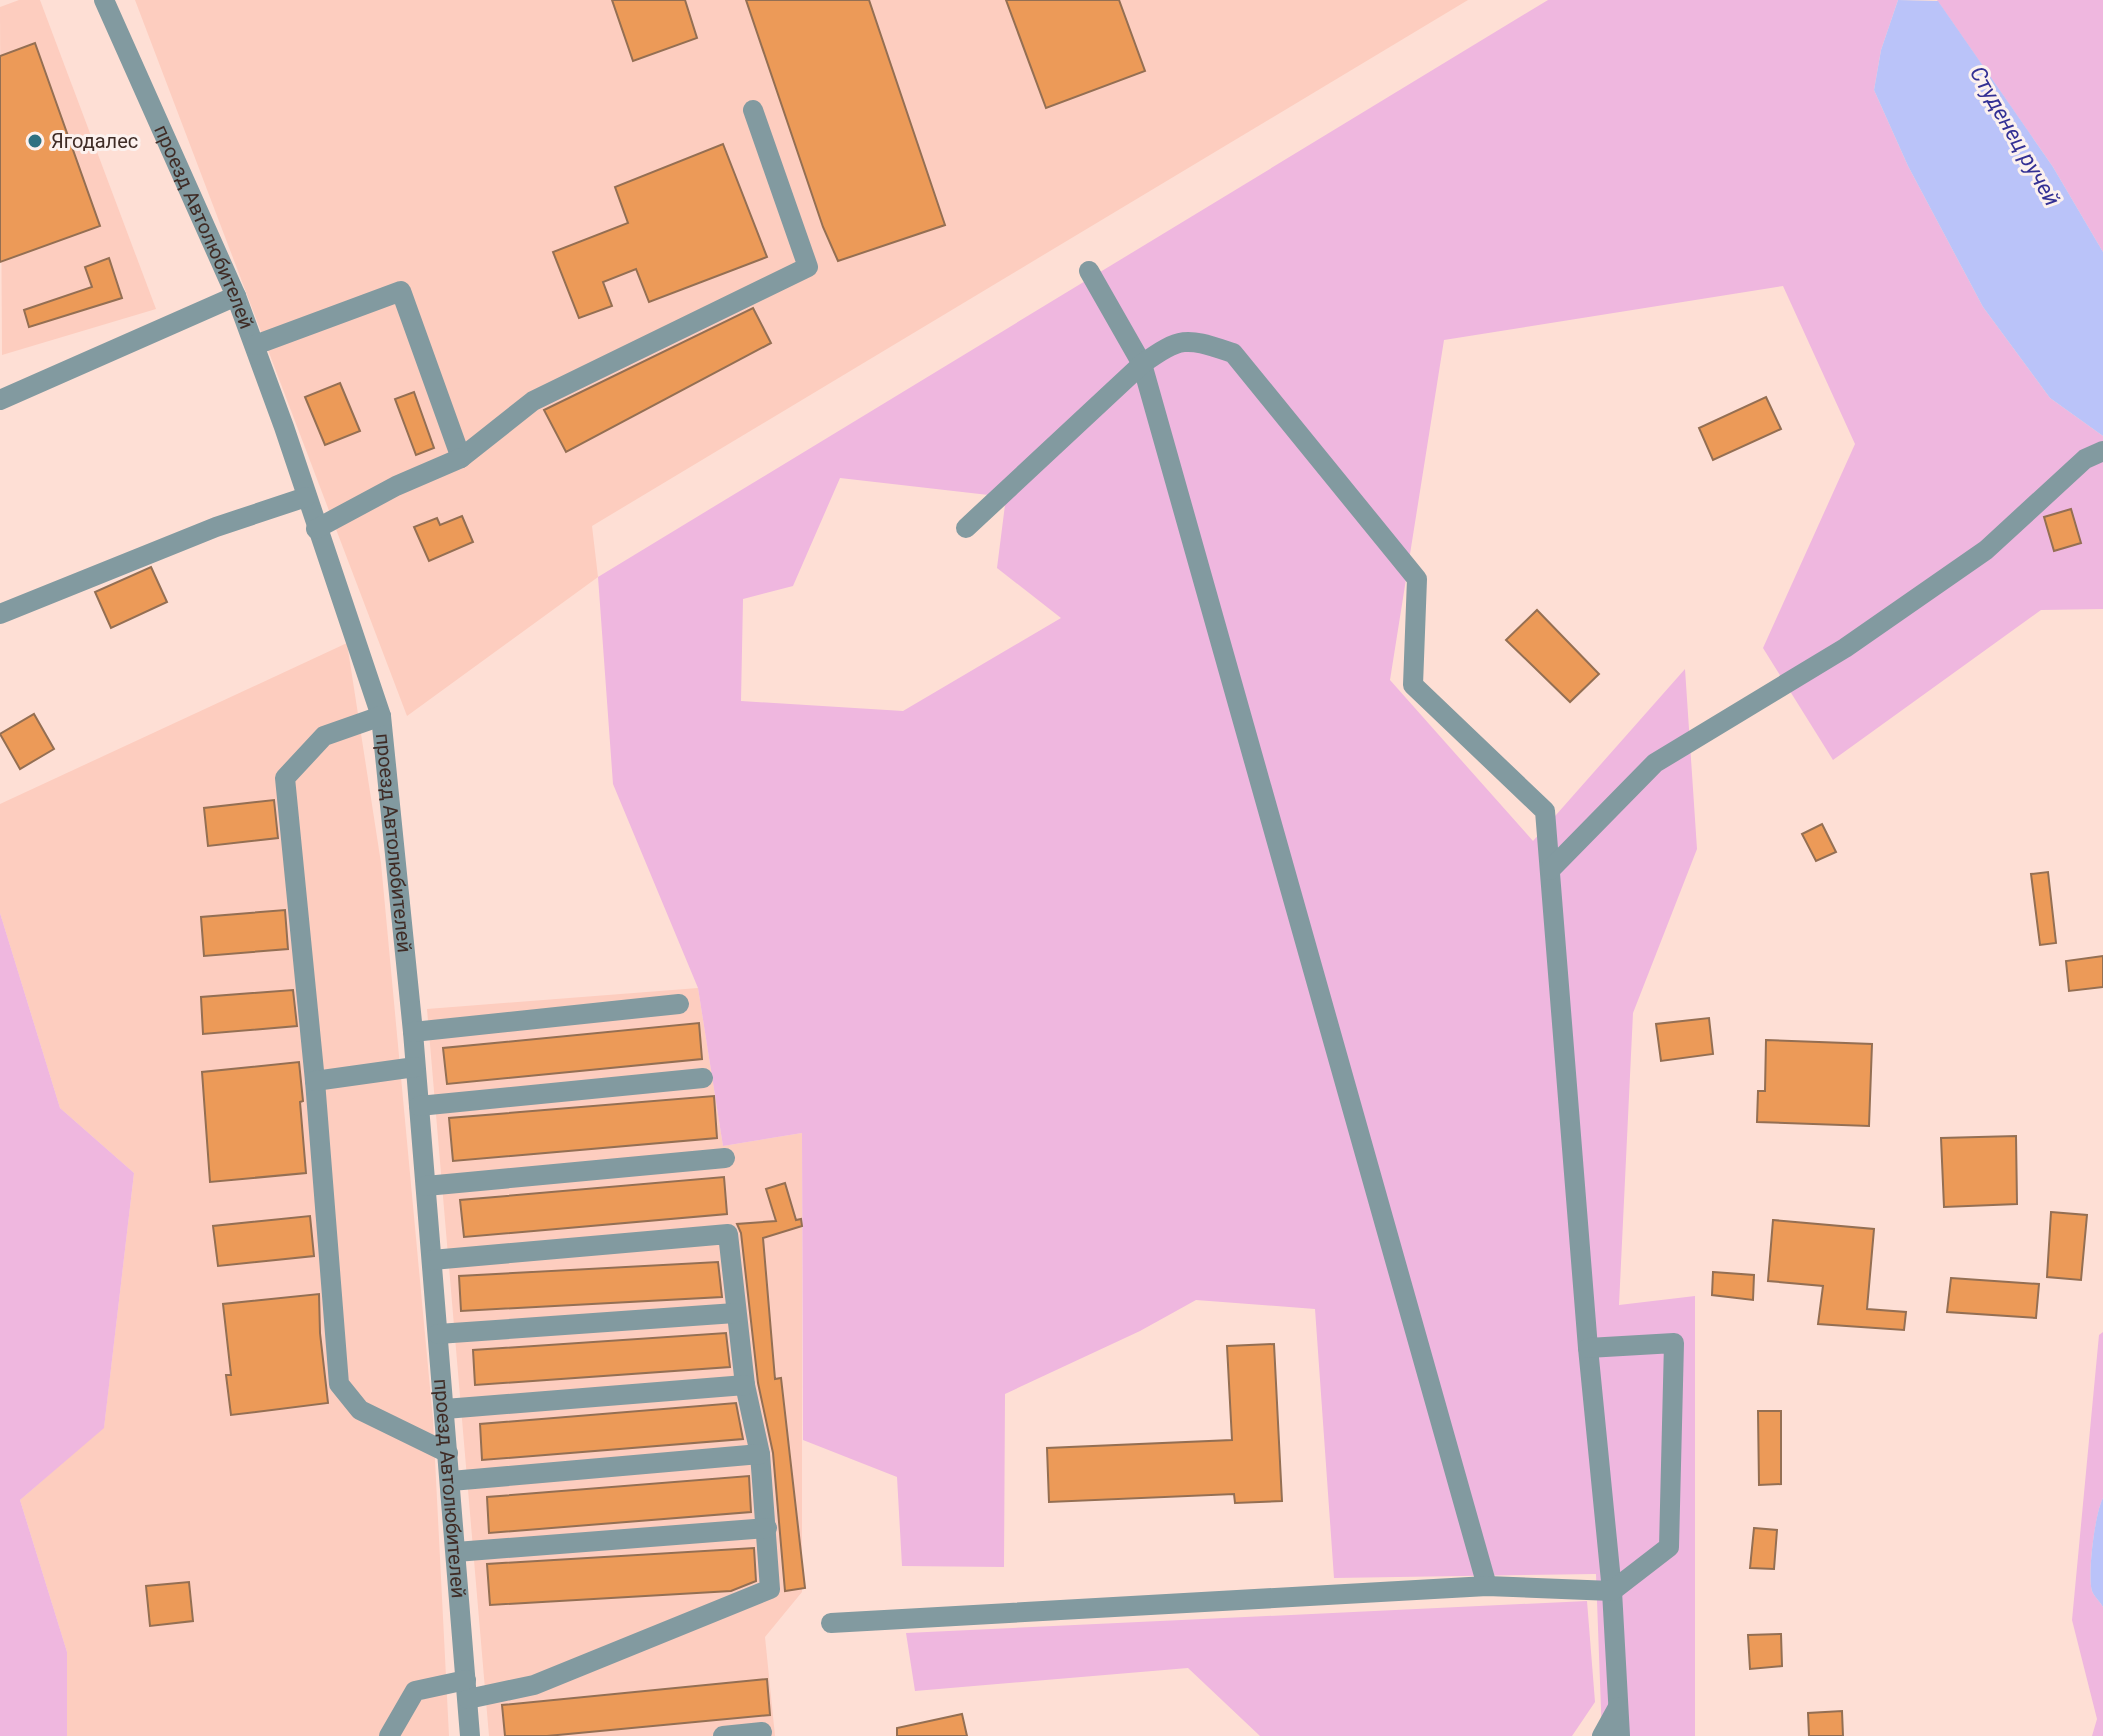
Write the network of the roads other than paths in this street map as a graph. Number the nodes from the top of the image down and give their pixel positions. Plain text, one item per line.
1 (104, 0) edge
2 (753, 110) dead end
3 (1089, 271) dead end
4 (236, 296) junction
5 (255, 345) junction
6 (1142, 364) junction
7 (0, 400) edge
8 (2103, 451) edge
9 (461, 458) junction
10 (306, 497) junction
11 (966, 528) dead end
12 (316, 529) junction
13 (0, 614) edge
14 (381, 716) junction
15 (1550, 870) junction
16 (679, 1004) dead end
17 (413, 1032) junction
18 (415, 1067) junction
19 (703, 1078) dead end
20 (315, 1081) junction
21 (419, 1106) junction
22 (725, 1158) dead end
23 (426, 1186) junction
24 (432, 1260) junction
25 (735, 1313) junction
26 (438, 1334) junction
27 (1588, 1348) junction
28 (745, 1385) junction
29 (445, 1409) junction
30 (448, 1453) junction
31 (760, 1454) junction
32 (451, 1481) junction
33 (767, 1528) junction
34 (456, 1552) junction
35 (1487, 1586) junction
36 (1612, 1591) junction
37 (831, 1623) dead end
38 (467, 1690) junction
39 (1618, 1707) junction
40 (762, 1732) dead end
41 (389, 1736) edge
42 (470, 1736) edge
43 (723, 1736) edge
44 (1602, 1736) edge
45 (1620, 1736) edge

1 - 4 street, проезд Автолюбителей
2 - 9 street
3 - 6 street
4 - 5 street, проезд Автолюбителей
4 - 7 street
5 - 9 street
5 - 10 street, проезд Автолюбителей
6 - 11 street
6 - 15 street
6 - 35 street
8 - 15 street
9 - 12 street
10 - 12 street, проезд Автолюбителей
10 - 13 street
12 - 14 street, проезд Автолюбителей
14 - 17 street, проезд Автолюбителей
14 - 20 street
15 - 27 street
16 - 17 street
17 - 18 street, проезд Автолюбителей
18 - 20 street
18 - 21 street, проезд Автолюбителей
19 - 21 street
20 - 30 street
21 - 23 street, проезд Автолюбителей
22 - 23 street
23 - 24 street, проезд Автолюбителей
24 - 25 street
24 - 26 street, проезд Автолюбителей
25 - 26 street
25 - 28 street
26 - 29 street, проезд Автолюбителей
27 - 36 street
27 - 36 street
28 - 29 street
28 - 31 street
29 - 30 street, проезд Автолюбителей
30 - 32 street, проезд Автолюбителей
31 - 32 street
31 - 33 street
32 - 34 street, проезд Автолюбителей
33 - 34 street
33 - 38 street
34 - 38 street, проезд Автолюбителей
35 - 36 street
35 - 37 street
36 - 39 street
38 - 41 street
38 - 42 street, проезд Автолюбителей
39 - 44 street
39 - 45 street
40 - 43 street

